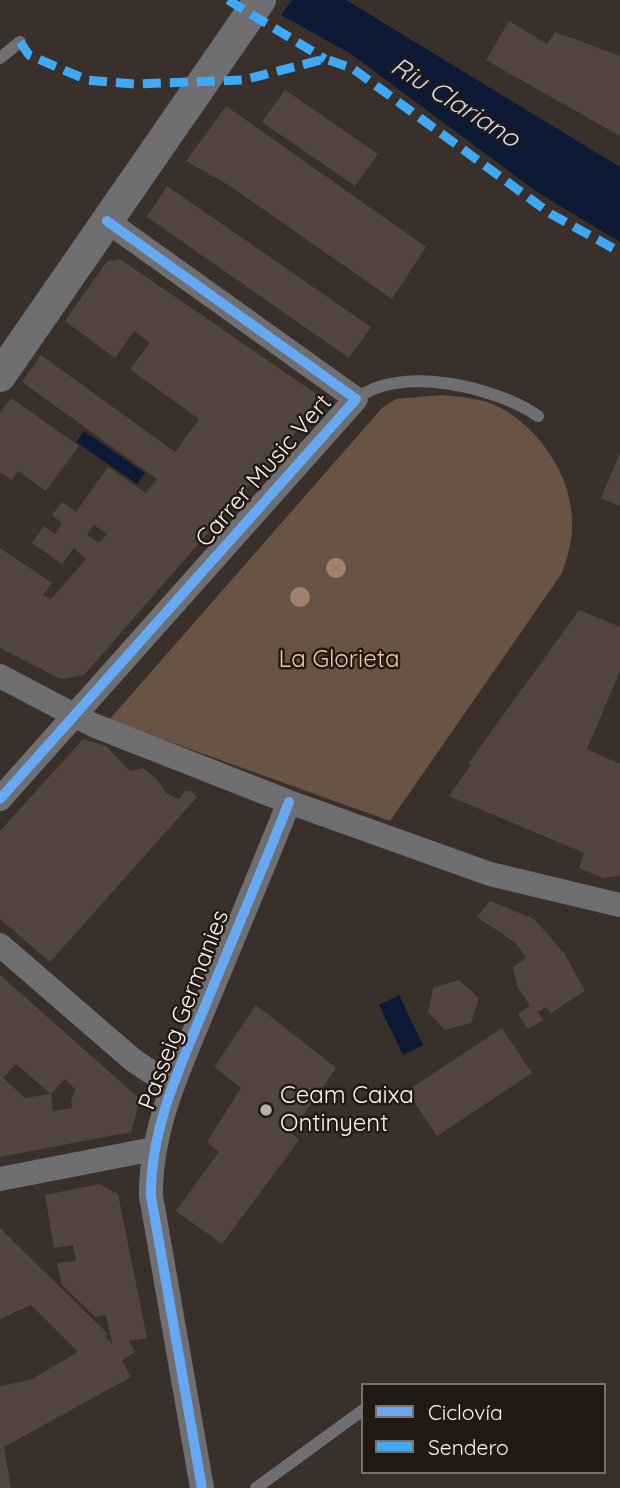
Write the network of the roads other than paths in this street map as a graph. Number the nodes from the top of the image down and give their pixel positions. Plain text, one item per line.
1 (260, 0) edge
2 (20, 42) dead end
3 (0, 58) edge
4 (112, 213) junction
5 (0, 376) edge
6 (356, 399) junction
7 (538, 416) dead end
8 (0, 676) edge
9 (75, 716) junction
10 (12, 774) edge
11 (0, 799) edge
12 (289, 802) junction
13 (620, 905) edge
14 (0, 945) edge
15 (174, 1081) junction
16 (154, 1149) junction
17 (0, 1179) edge
18 (361, 1411) edge
19 (202, 1488) edge
20 (256, 1488) edge

1 - 4 street
2 - 3 lane
4 - 5 street
4 - 6 street, Carrer Music Vert
6 - 7 lane
6 - 9 street, Carrer Music Vert
8 - 9 street
9 - 10 street, Carrer Music Vert
9 - 12 street
10 - 11 street, Carrer Music Vert
12 - 13 street
12 - 15 street, Passeig Germanies
14 - 15 street
15 - 16 street, Passeig Germanies
16 - 17 street
16 - 19 street, Passeig Germanies
18 - 20 lane

